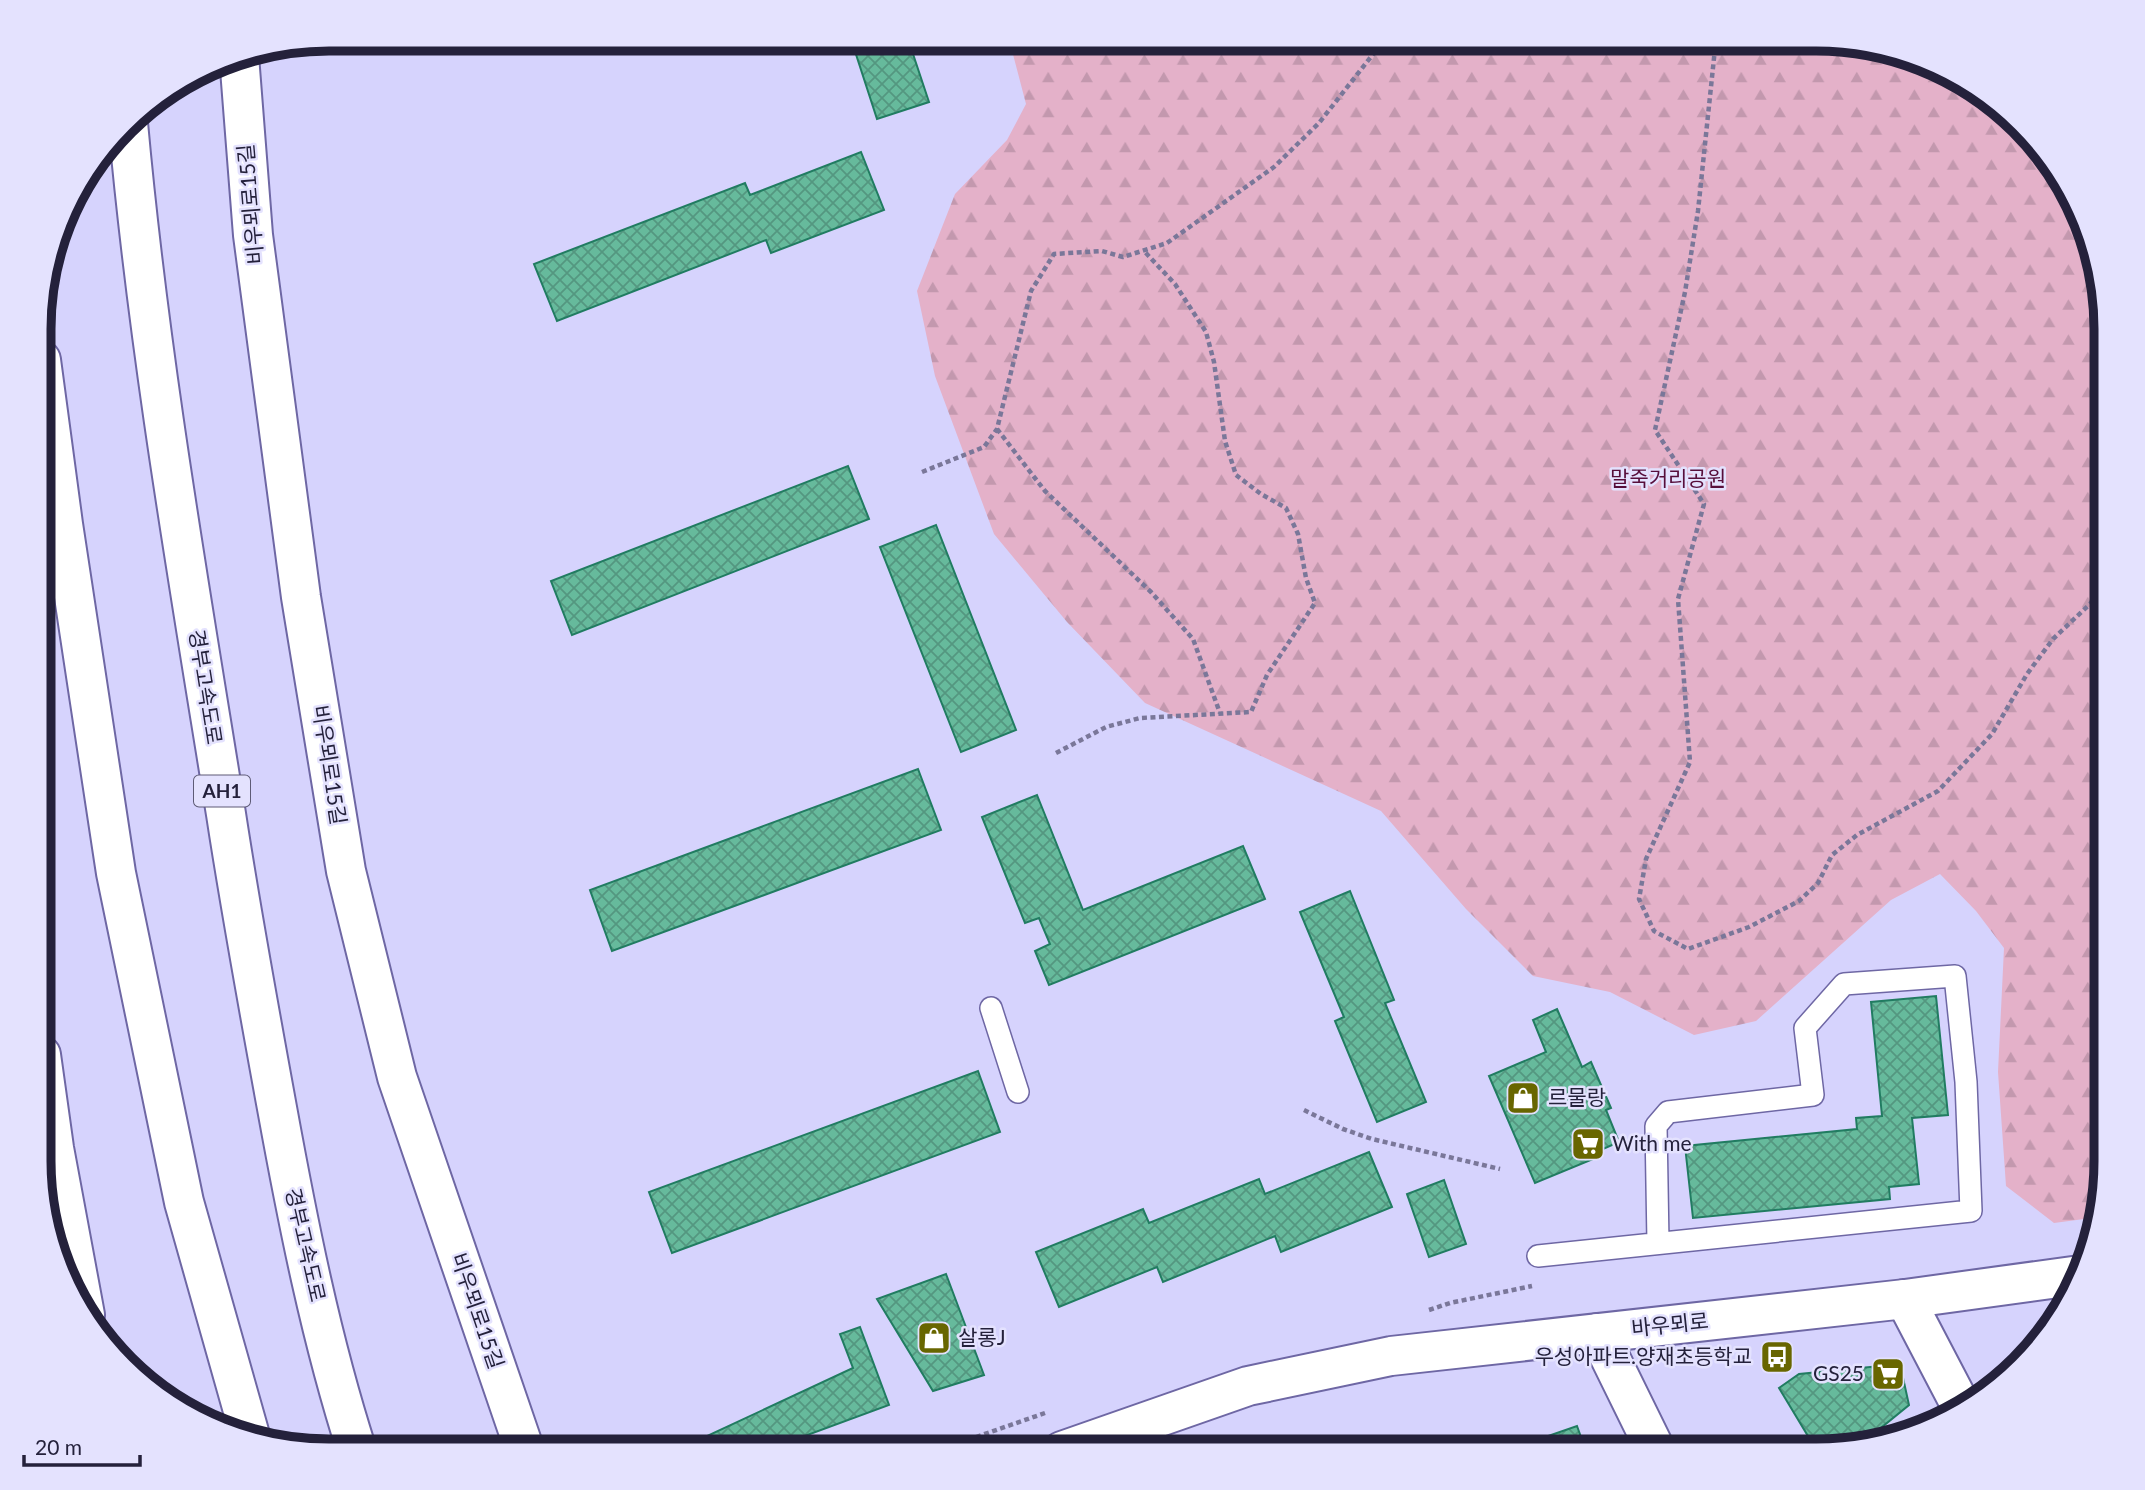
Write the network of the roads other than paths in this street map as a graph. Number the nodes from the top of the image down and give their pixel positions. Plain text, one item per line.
1 (240, 65) edge
2 (129, 135) edge
3 (51, 434) edge
4 (991, 1009) dead end
5 (1018, 1093) dead end
6 (51, 1127) edge
7 (1658, 1243) junction
8 (1538, 1256) dead end
9 (2069, 1276) edge
10 (79, 1285) edge
11 (1905, 1298) junction
12 (1598, 1333) junction
13 (1958, 1400) edge
14 (248, 1427) edge
15 (353, 1439) edge
16 (521, 1439) edge
17 (1096, 1439) edge
18 (1650, 1439) edge

1 - 16 main road, 비우뫼로15길
2 - 15 main road, 경부고속도로 / AH1
3 - 14 main road
4 - 5 lane
6 - 10 main road
7 - 7 lane
7 - 8 lane
9 - 11 main road, 바우뫼로
11 - 12 main road, 바우뫼로
11 - 13 main road
12 - 17 main road, 바우뫼로
12 - 18 main road

